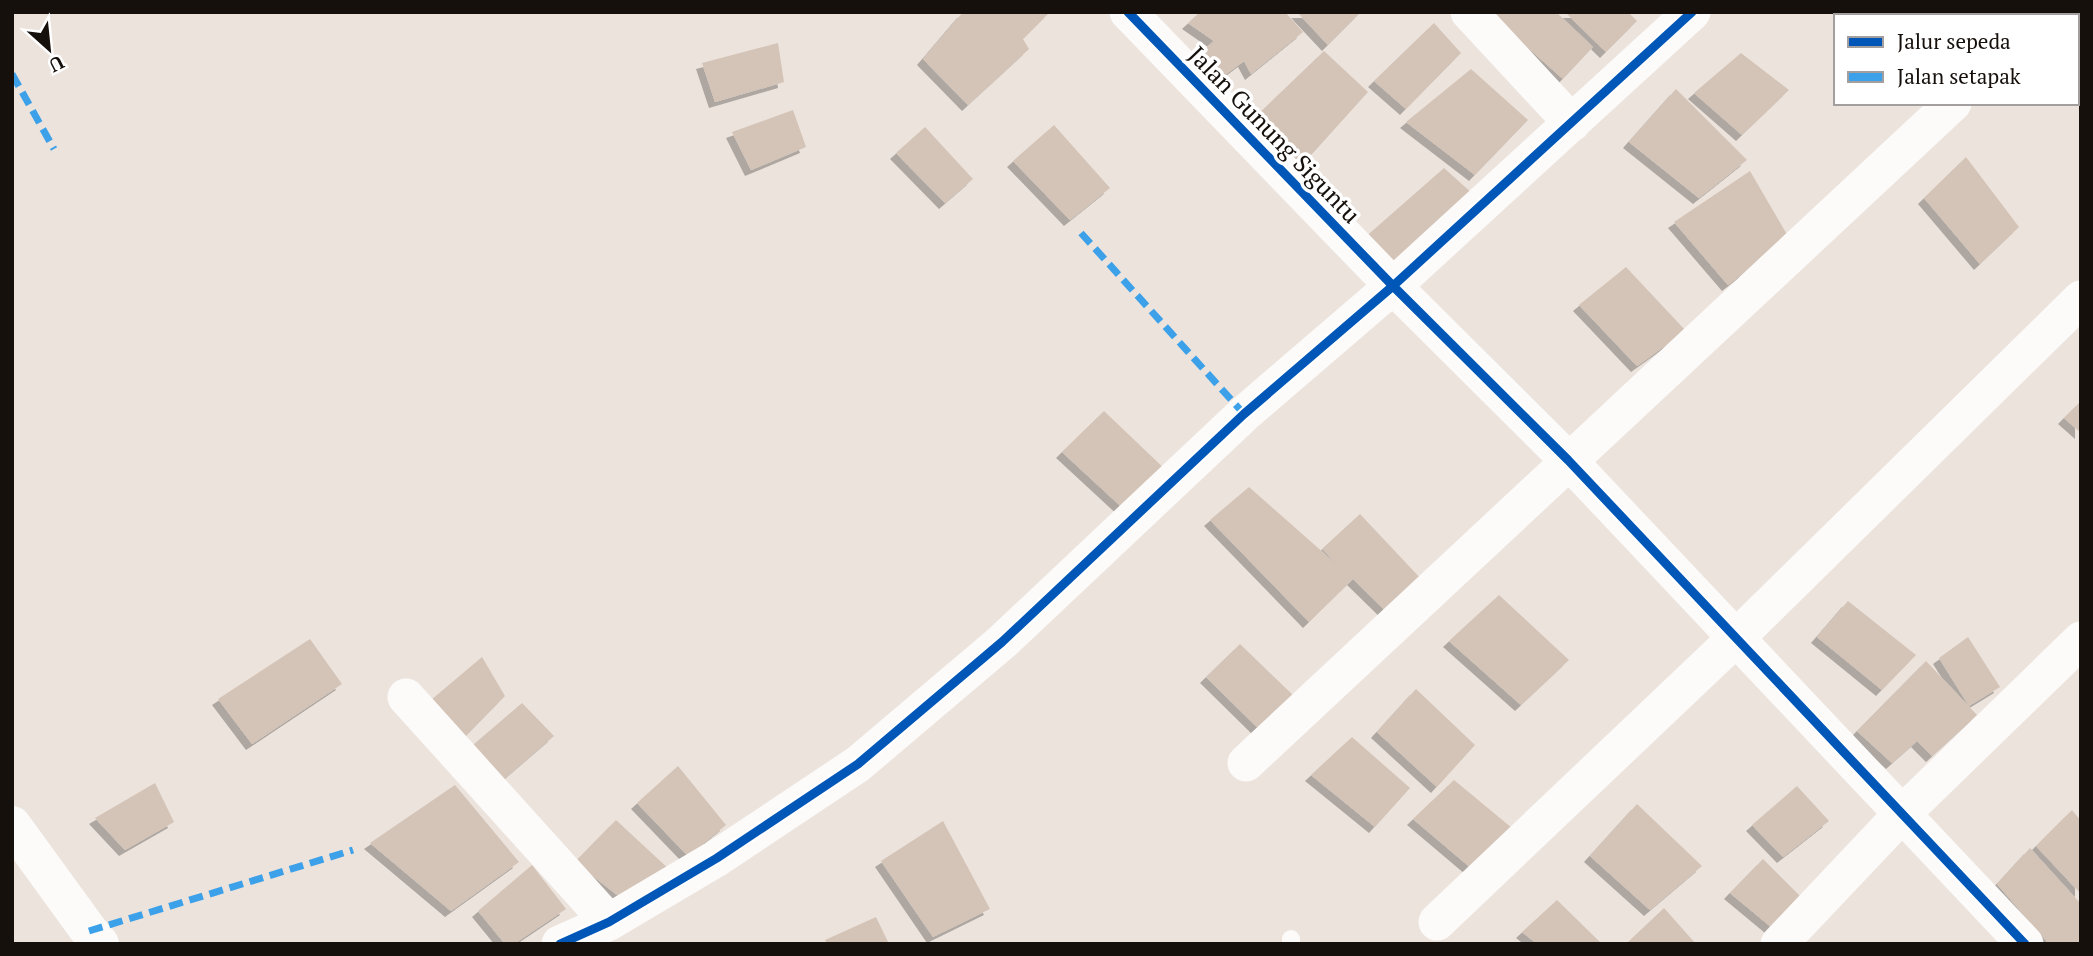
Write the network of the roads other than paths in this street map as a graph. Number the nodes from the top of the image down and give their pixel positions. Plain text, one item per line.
1 (1128, 12) edge
2 (1469, 12) edge
3 (1692, 12) edge
4 (1951, 105) edge
5 (1572, 123) junction
6 (1393, 285) junction
7 (2081, 299) edge
8 (1568, 460) junction
9 (1737, 637) junction
10 (2081, 640) edge
11 (406, 697) dead end
12 (1246, 763) dead end
13 (1902, 814) junction
14 (12, 825) edge
15 (609, 922) junction
16 (1437, 922) dead end
17 (1781, 943) edge
18 (100, 944) edge
19 (560, 944) edge
20 (2025, 944) edge

1 - 6 street, Jalan Gunung Siguntu
2 - 5 street
3 - 5 street
4 - 8 street
5 - 6 street
6 - 8 street, Jalan Gunung Siguntu
6 - 15 street
7 - 9 street
8 - 9 street, Jalan Gunung Siguntu
8 - 12 street
9 - 13 street, Jalan Gunung Siguntu
9 - 16 street
10 - 13 street
11 - 15 street
13 - 17 street
13 - 20 street, Jalan Gunung Siguntu
14 - 18 street
15 - 19 street

